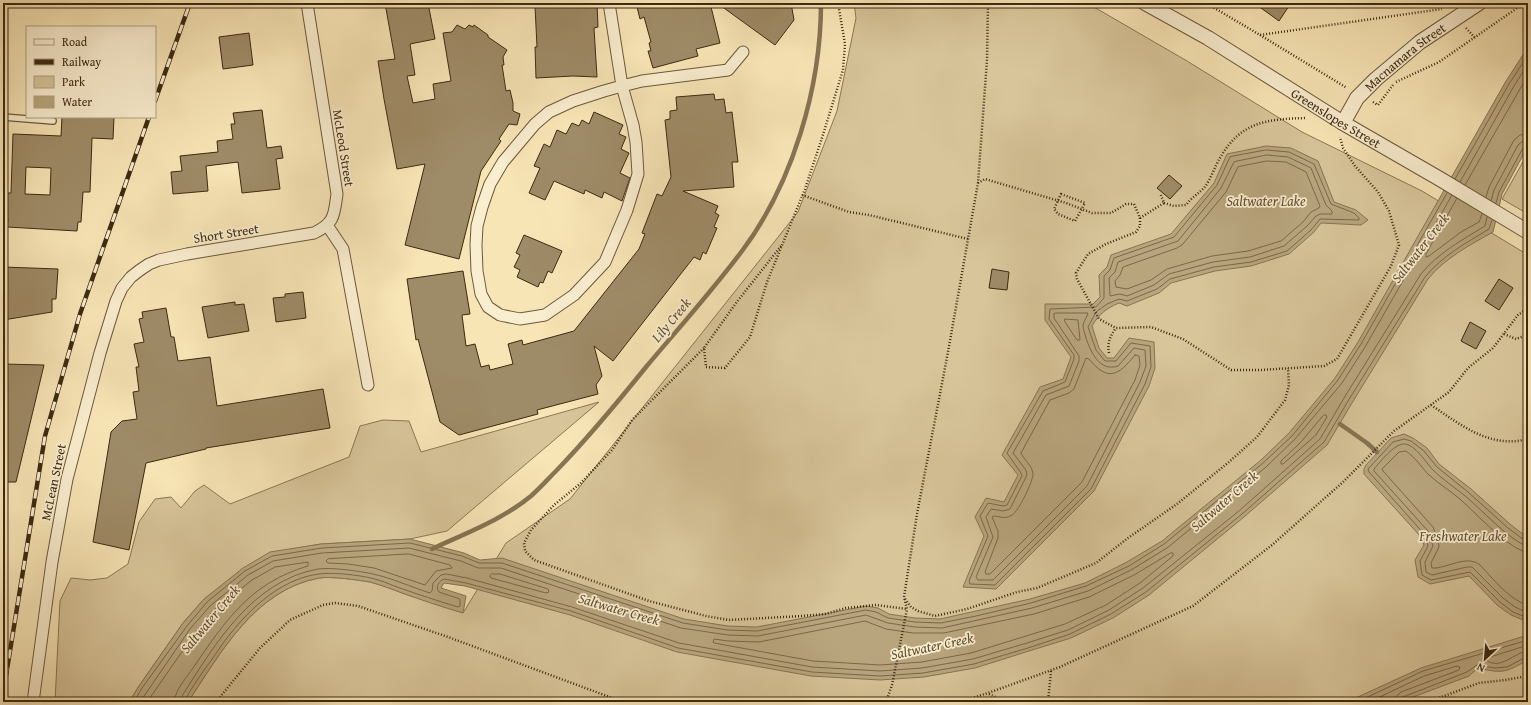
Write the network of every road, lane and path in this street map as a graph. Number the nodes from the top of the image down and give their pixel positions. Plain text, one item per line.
1 (307, 3) edge
2 (609, 3) edge
3 (838, 3) edge
4 (988, 3) edge
5 (1145, 3) edge
6 (1206, 3) edge
7 (1479, 3) edge
8 (1528, 3) edge
9 (1456, 17) junction
10 (1260, 35) junction
11 (1475, 38) junction
12 (743, 52) dead end
13 (622, 86) junction
14 (1360, 96) junction
15 (3, 117) edge
16 (1338, 120) junction
17 (53, 121) dead end
18 (978, 183) junction
19 (1160, 193) dead end
20 (802, 195) junction
21 (1058, 200) junction
22 (1164, 203) junction
23 (1082, 209) junction
24 (1140, 218) junction
25 (327, 225) junction
26 (1528, 232) edge
27 (968, 239) junction
28 (781, 246) junction
29 (131, 277) joint
30 (1528, 308) edge
31 (1116, 328) junction
32 (1504, 334) junction
33 (1528, 336) edge
34 (704, 348) junction
35 (1109, 353) dead end
36 (1288, 368) junction
37 (368, 385) dead end
38 (1431, 405) junction
39 (1528, 438) edge
40 (904, 597) junction
41 (907, 609) junction
42 (1051, 670) junction
43 (1528, 676) edge
44 (988, 694) junction
45 (3, 701) edge
46 (11, 702) edge
47 (33, 702) edge
48 (216, 702) edge
49 (623, 702) edge
50 (886, 702) edge
51 (960, 702) edge
52 (1006, 702) edge
53 (1048, 702) edge
54 (1428, 702) edge

1 - 25 street, McLeod Street
2 - 13 street
3 - 20 path
4 - 18 path
5 - 16 street, Greenslopes Street
6 - 10 path
7 - 9 street, Macnamara Street
8 - 11 path
9 - 10 path
9 - 11 path
9 - 14 street, Macnamara Street
10 - 14 path
11 - 14 path
12 - 13 street
13 - 13 street
14 - 16 street, Macnamara Street
15 - 17 lane
16 - 22 path
16 - 26 street, Greenslopes Street
16 - 36 path
18 - 21 path
18 - 27 path
19 - 22 path
20 - 27 path
20 - 28 path
21 - 23 path
21 - 23 path
21 - 23 path
22 - 24 path
23 - 24 path
24 - 31 path
25 - 29 street, Short Street
25 - 37 street
27 - 40 path
28 - 34 path
28 - 34 path
29 - 47 street, McLean Street
30 - 32 path
31 - 35 path
31 - 36 path
32 - 33 path
32 - 38 path
34 - 41 path
36 - 40 path
38 - 39 path
38 - 42 path
40 - 41 path
41 - 50 path
42 - 44 path
42 - 53 path
43 - 54 path
44 - 51 path
44 - 52 path
45 - 46 path
48 - 49 path

